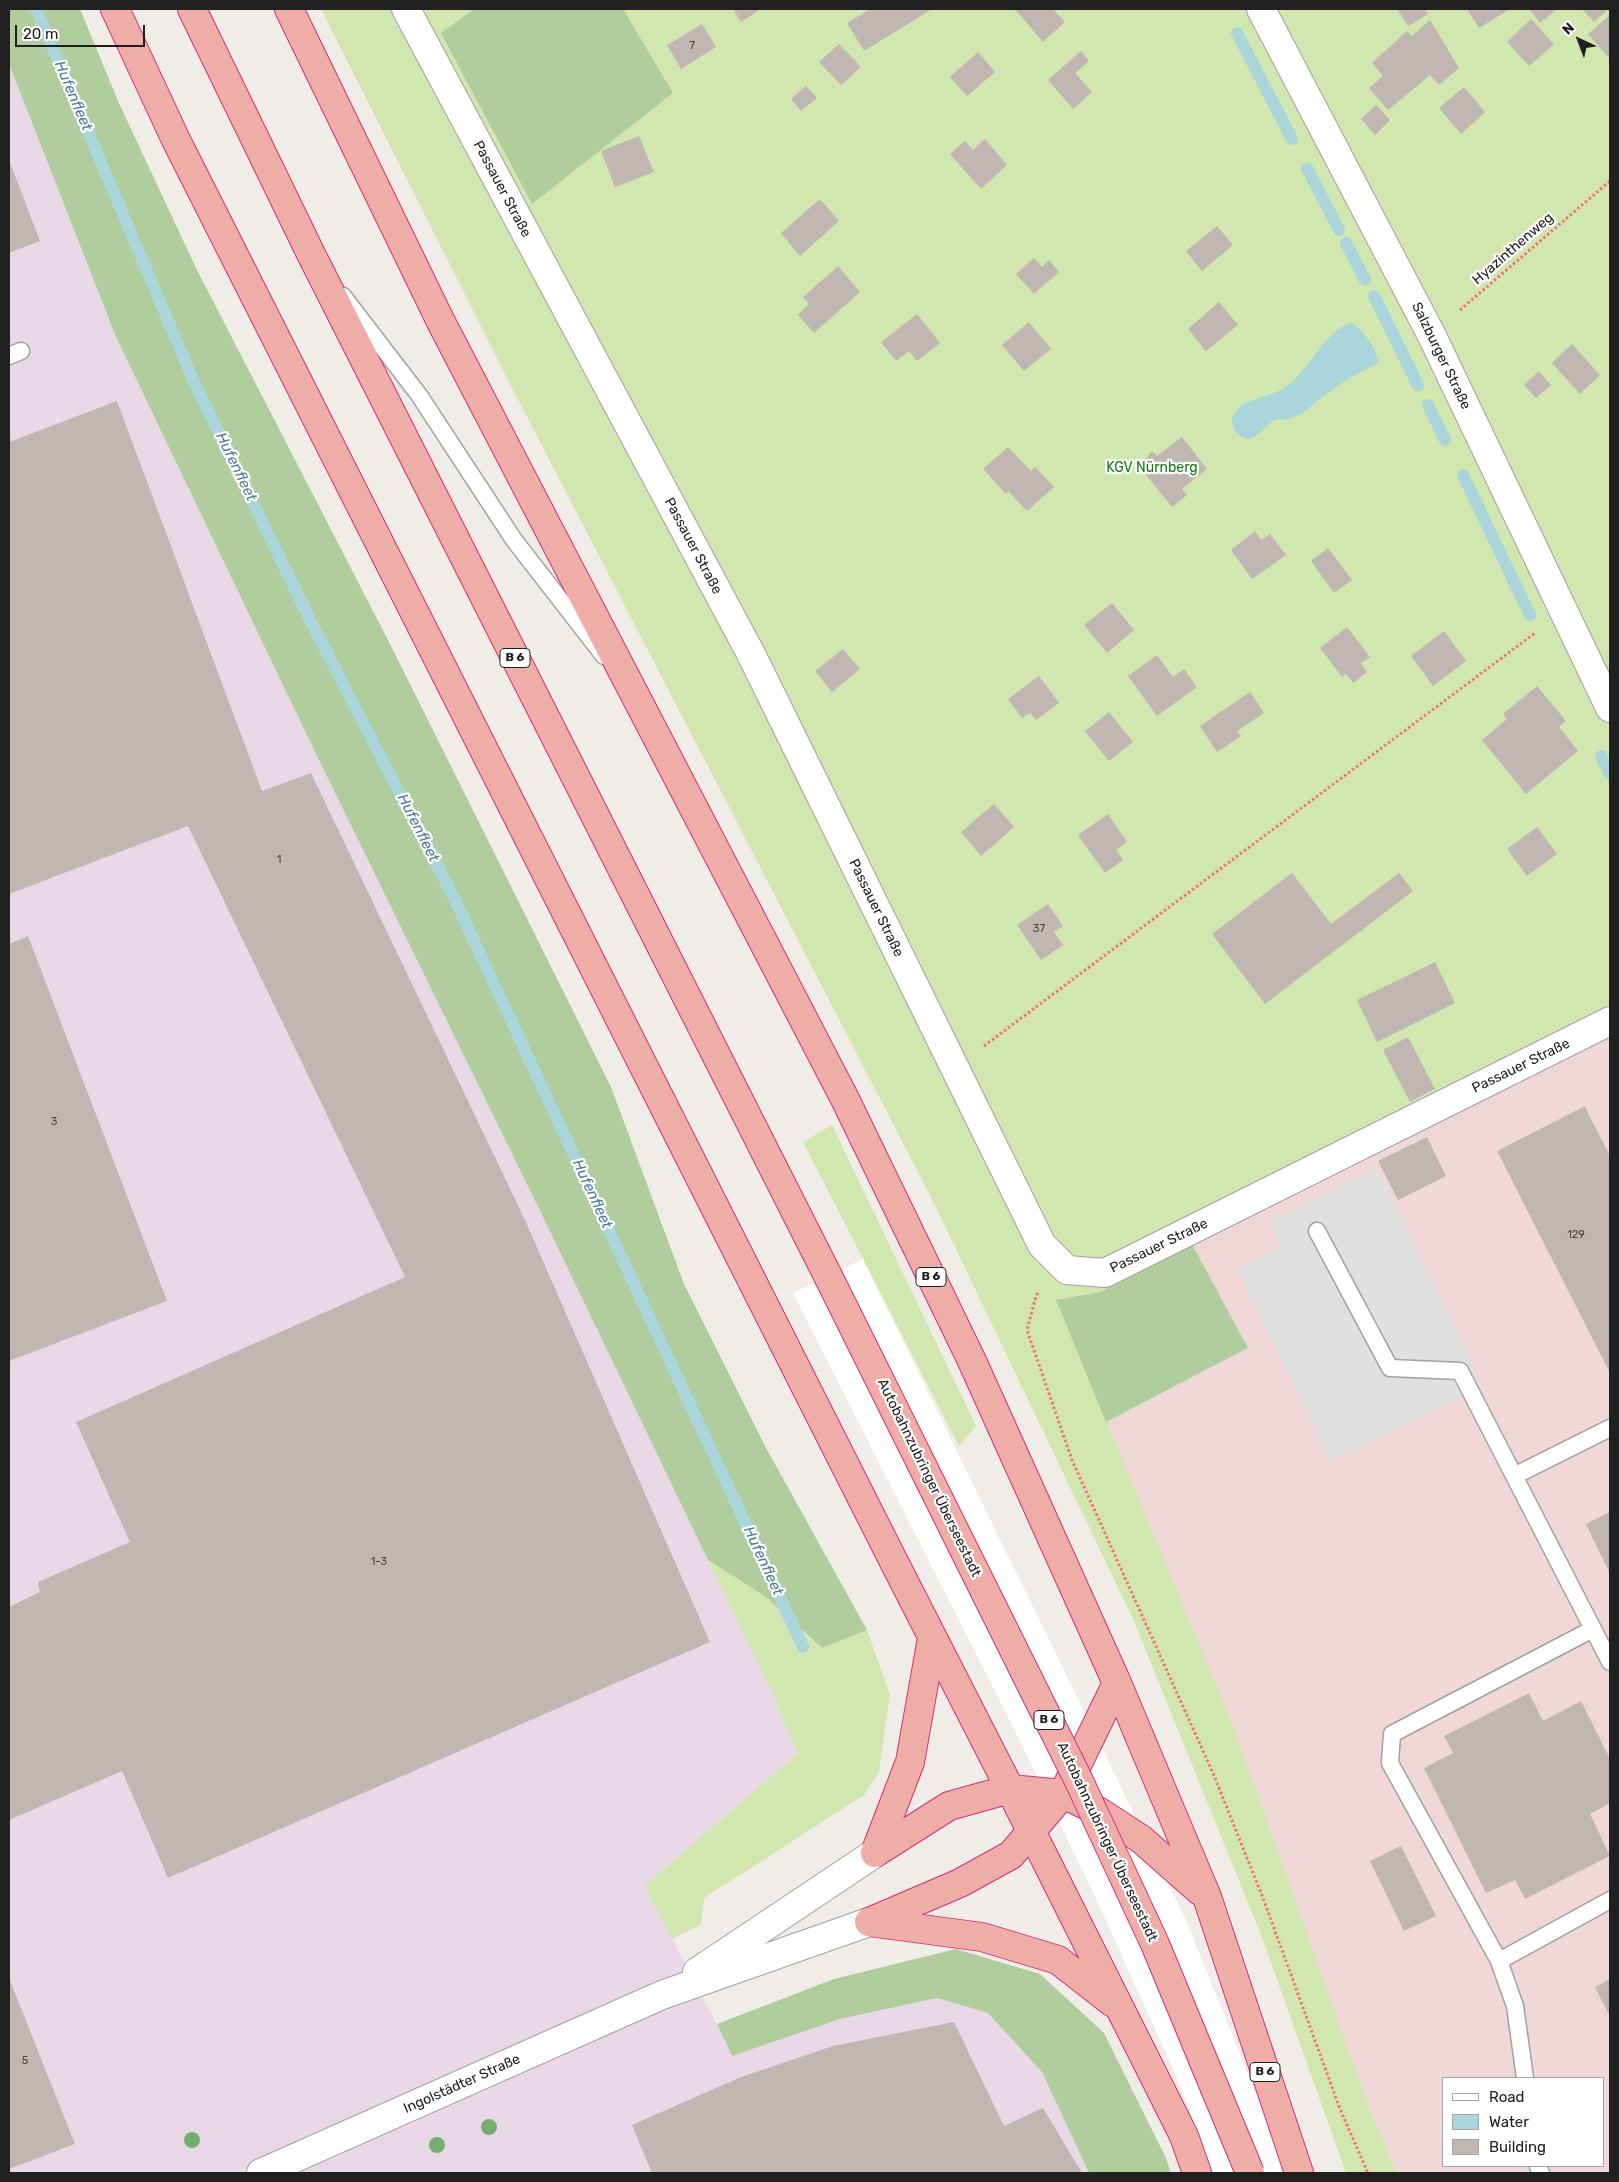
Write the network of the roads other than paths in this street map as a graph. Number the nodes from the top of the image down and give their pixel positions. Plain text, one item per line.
1 (115, 9) edge
2 (192, 9) edge
3 (198, 9) edge
4 (289, 9) edge
5 (406, 9) edge
6 (1261, 9) edge
7 (206, 37) junction
8 (310, 252) junction
9 (642, 706) junction
10 (1610, 708) edge
11 (1610, 1021) edge
12 (1317, 1231) dead end
13 (1610, 1428) edge
14 (1514, 1476) junction
15 (1593, 1629) junction
16 (932, 1638) junction
17 (1610, 1662) edge
18 (1117, 1683) junction
19 (1010, 1789) junction
20 (1063, 1794) junction
21 (1032, 1832) junction
22 (875, 1853) junction
23 (1207, 1897) junction
24 (1610, 1900) edge
25 (869, 1922) junction
26 (1499, 1961) junction
27 (662, 1994) junction
28 (1118, 2008) junction
29 (1525, 2077) edge
30 (261, 2173) edge
31 (1197, 2173) edge
32 (1250, 2173) edge
33 (1299, 2173) edge

1 - 16 highway
2 - 7 highway, B 6
3 - 7 highway, B 6
4 - 9 highway, B 6
5 - 11 street, Passauer Straße
6 - 10 street, Salzburger Straße
7 - 8 highway, B 6
8 - 9 lane
8 - 32 highway, Autobahnzubringer Überseestadt / B 6, bridge
9 - 18 highway, B 6
12 - 14 lane
13 - 14 lane
14 - 15 lane
15 - 17 lane
15 - 26 lane
16 - 19 highway
16 - 22 highway
18 - 20 highway
18 - 23 highway, B 6
19 - 20 highway
19 - 21 highway
19 - 22 highway
20 - 21 highway
20 - 23 highway
21 - 25 highway
21 - 28 highway
22 - 27 street, Ingolstädter Straße
23 - 33 highway, B 6
24 - 26 lane
25 - 27 street, Ingolstädter Straße
25 - 28 highway
26 - 29 lane
27 - 30 street, Ingolstädter Straße
28 - 31 highway

